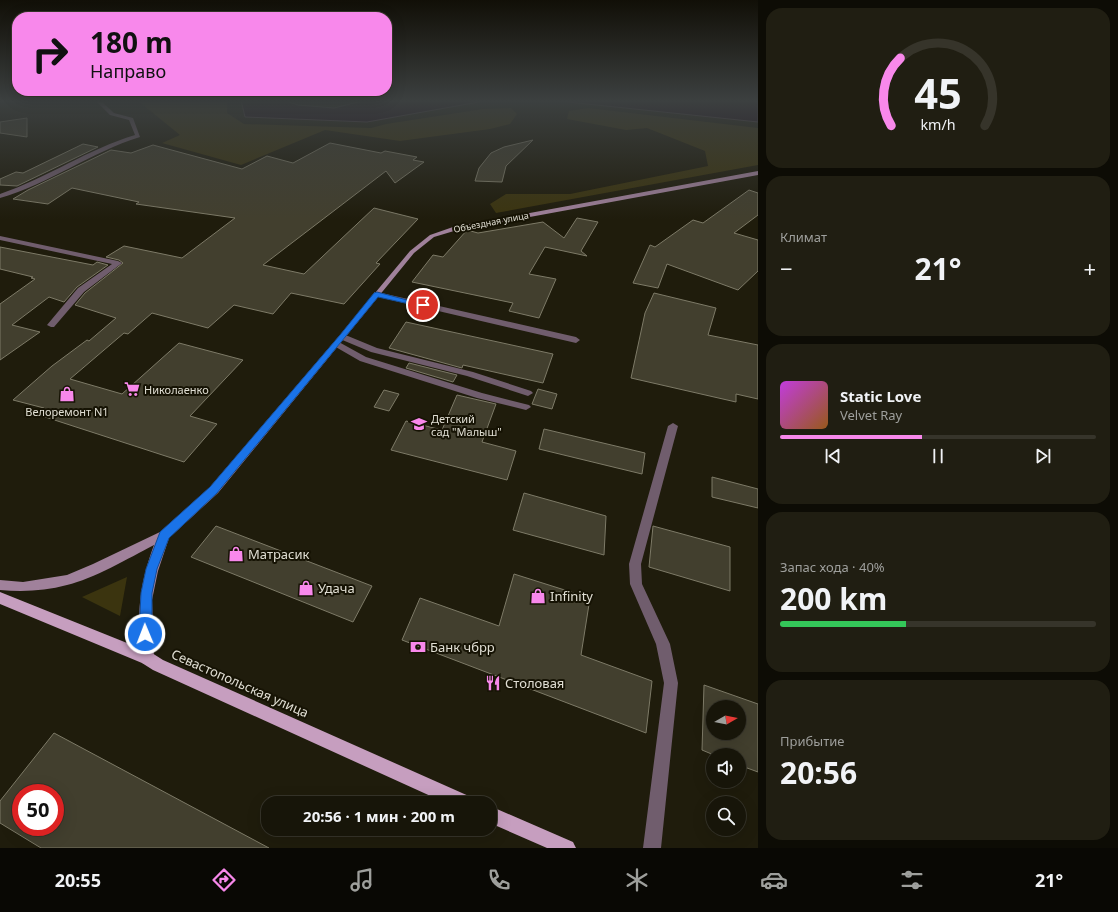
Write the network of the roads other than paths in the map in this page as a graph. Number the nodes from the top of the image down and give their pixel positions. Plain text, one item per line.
1 (126, 140) edge
2 (758, 173) edge
3 (0, 196) edge
4 (0, 238) edge
5 (377, 294) junction
6 (51, 325) dead end
7 (340, 340) junction
8 (576, 340) dead end
9 (528, 393) dead end
10 (526, 408) dead end
11 (673, 426) dead end
12 (164, 535) junction
13 (0, 585) edge
14 (0, 598) edge
15 (147, 658) junction
16 (449, 796) edge
17 (497, 817) edge
18 (567, 848) edge
19 (652, 848) edge

1 - 3 lane
2 - 5 main road, Объездная улица
4 - 6 lane
5 - 7 main road, Объездная улица
5 - 8 lane
7 - 9 lane
7 - 10 lane
7 - 12 main road, Объездная улица
11 - 19 lane
12 - 13 main road, Объездная улица
12 - 15 main road, Объездная улица
14 - 15 main road, Севастопольская улица
15 - 16 main road, Севастопольская улица
17 - 18 main road

